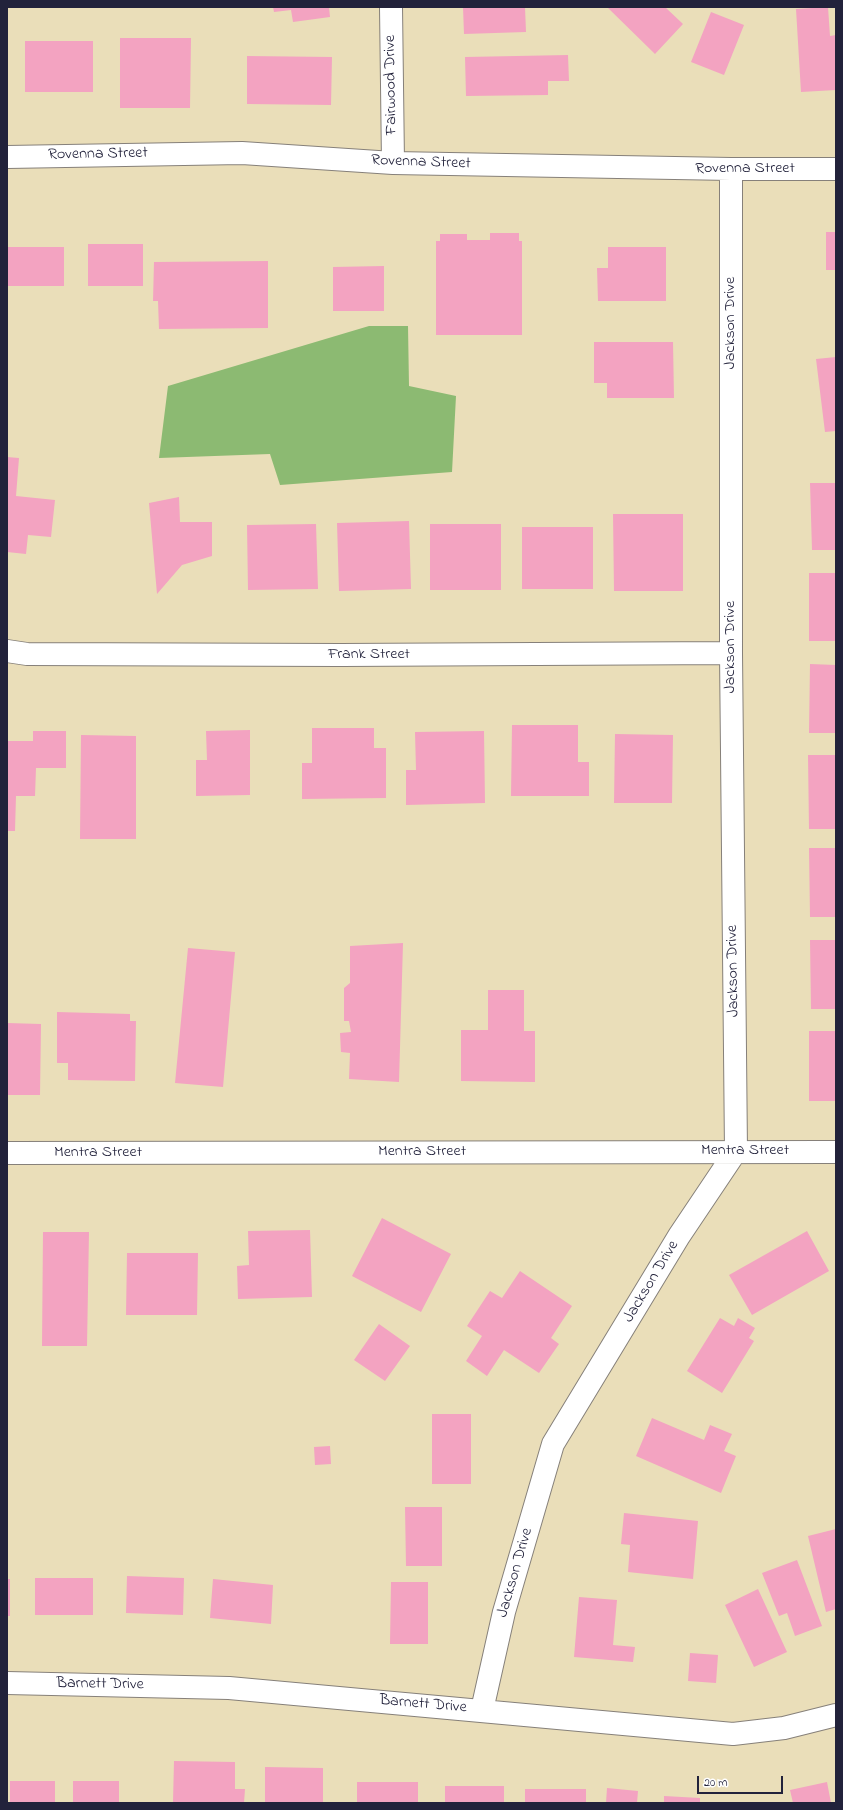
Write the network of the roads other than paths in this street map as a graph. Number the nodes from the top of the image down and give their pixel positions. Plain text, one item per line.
1 (391, 7) edge
2 (7, 157) edge
3 (394, 163) junction
4 (731, 169) junction
5 (836, 169) edge
6 (7, 651) edge
7 (731, 653) junction
8 (736, 1150) junction
9 (836, 1152) edge
10 (7, 1154) edge
11 (7, 1683) edge
12 (482, 1710) junction
13 (836, 1715) edge

1 - 3 street, Fairwood Drive
2 - 3 street, Rovenna Street
3 - 4 street, Rovenna Street
4 - 5 street, Rovenna Street
4 - 7 street, Jackson Drive
6 - 7 street, Frank Street
7 - 8 street, Jackson Drive
8 - 9 street, Mentra Street
8 - 10 street, Mentra Street
8 - 12 street, Jackson Drive
11 - 12 street, Barnett Drive
12 - 13 street, Barnett Drive

